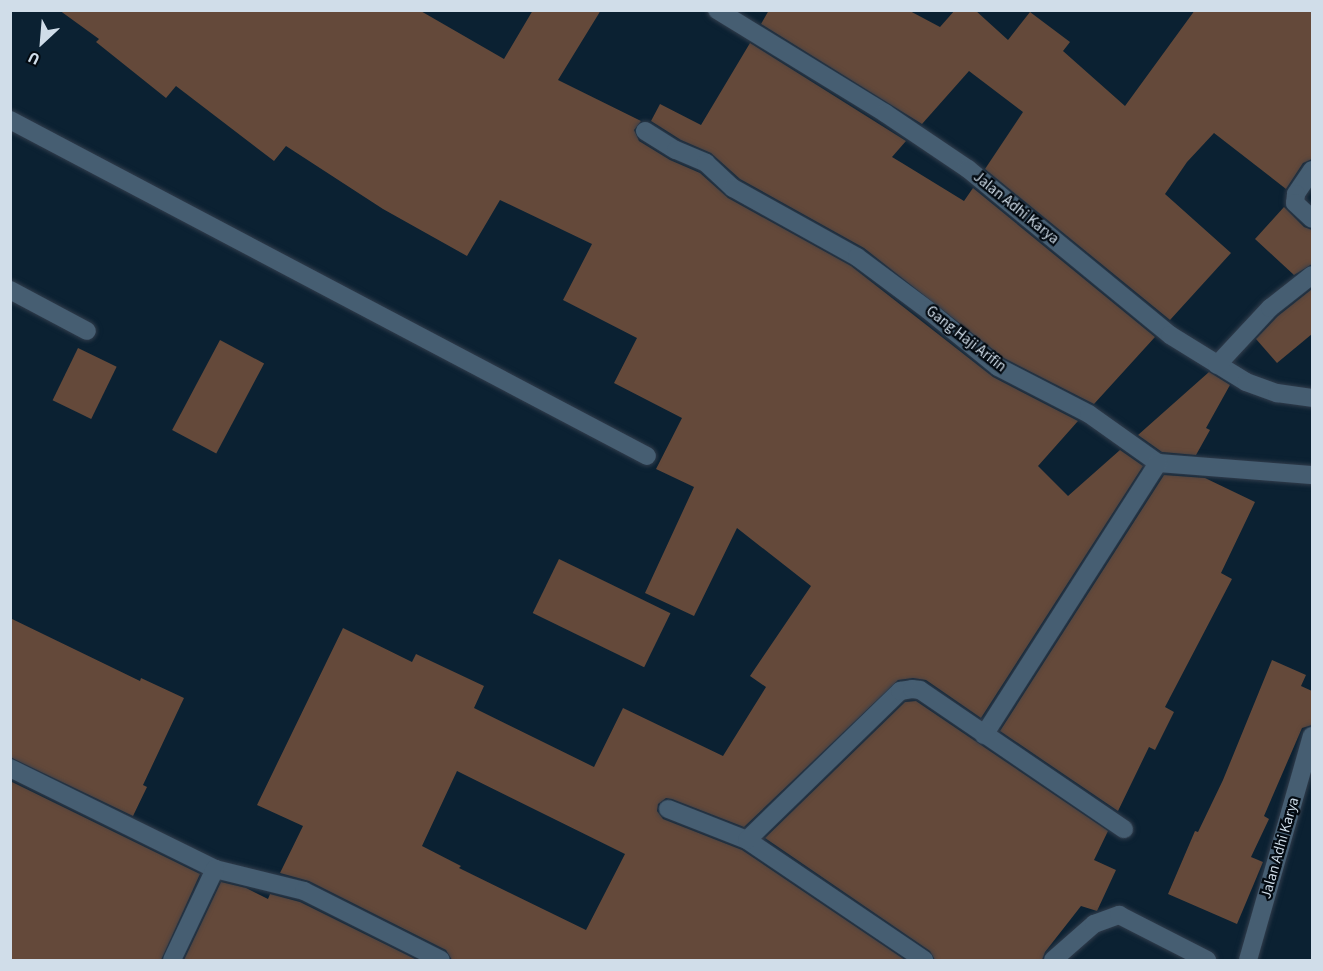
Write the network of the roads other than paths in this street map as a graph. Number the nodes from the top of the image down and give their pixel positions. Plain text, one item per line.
1 (717, 10) edge
2 (10, 120) edge
3 (645, 131) dead end
4 (1312, 170) edge
5 (1312, 219) edge
6 (1312, 275) edge
7 (10, 290) edge
8 (87, 331) dead end
9 (1217, 365) junction
10 (1312, 398) edge
11 (647, 456) dead end
12 (1158, 463) junction
13 (1312, 475) edge
14 (984, 735) junction
15 (1312, 736) edge
16 (10, 768) edge
17 (668, 809) dead end
18 (1124, 829) dead end
19 (747, 840) junction
20 (216, 869) junction
21 (172, 960) edge
22 (441, 960) edge
23 (924, 960) edge
24 (1053, 960) edge
25 (1207, 960) edge
26 (1248, 960) edge

1 - 9 street, Jalan Adhi Karya
2 - 11 street
3 - 12 street, Gang Haji Arifin
4 - 5 street
6 - 9 street
7 - 8 street
9 - 10 street, Jalan Adhi Karya
12 - 13 street
12 - 14 street
14 - 18 street
14 - 19 street
15 - 26 street, Jalan Adhi Karya
16 - 20 street
17 - 19 street
19 - 23 street
20 - 21 street
20 - 22 street
24 - 25 street

